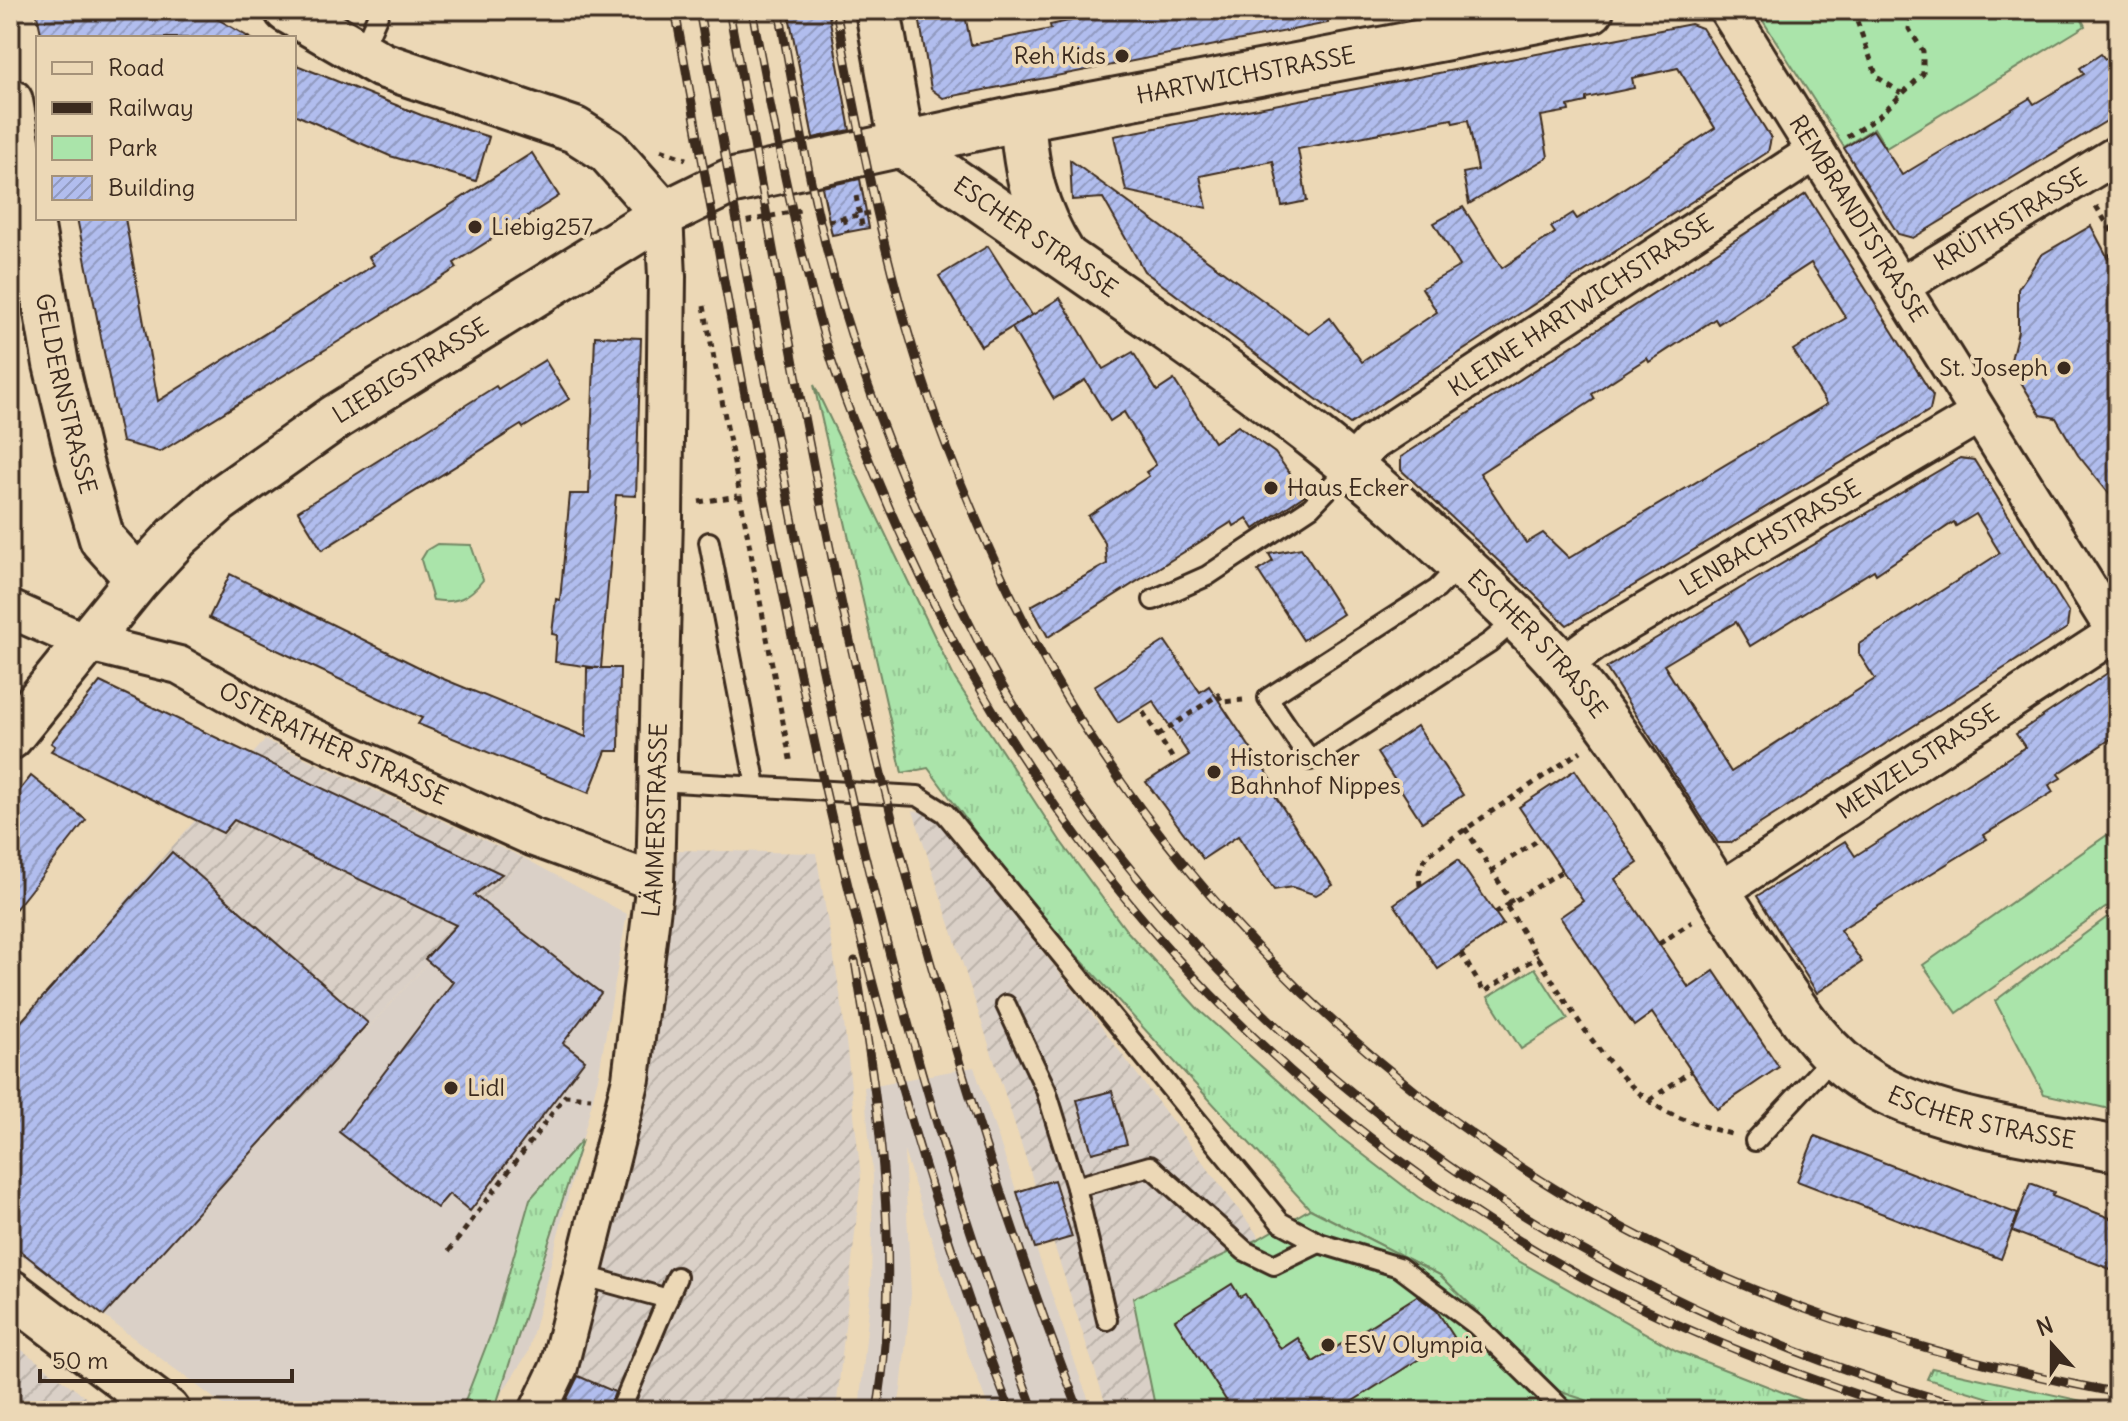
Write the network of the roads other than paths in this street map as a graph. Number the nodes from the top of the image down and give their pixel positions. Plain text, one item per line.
1 (287, 10) edge
2 (380, 10) edge
3 (878, 10) edge
4 (1591, 10) edge
5 (1728, 10) edge
6 (1482, 21) edge
7 (361, 53) junction
8 (10, 101) edge
9 (1022, 118) junction
10 (902, 145) junction
11 (1818, 153) junction
12 (2114, 166) edge
13 (664, 214) junction
14 (1067, 260) junction
15 (1901, 286) junction
16 (1978, 415) junction
17 (1350, 466) junction
18 (709, 542) dead end
19 (1460, 565) junction
20 (138, 579) junction
21 (1153, 600) dead end
22 (10, 609) edge
23 (1518, 618) junction
24 (2117, 632) edge
25 (85, 642) junction
26 (1564, 664) junction
27 (10, 737) edge
28 (657, 781) junction
29 (756, 786) junction
30 (655, 882) junction
31 (1717, 893) junction
32 (1006, 1005) dead end
33 (1834, 1056) junction
34 (1755, 1141) road end
35 (2118, 1149) edge
36 (1076, 1187) junction
37 (1319, 1243) junction
38 (581, 1275) junction
39 (677, 1277) dead end
40 (10, 1292) edge
41 (668, 1299) junction
42 (1107, 1320) dead end
43 (167, 1411) edge
44 (538, 1411) edge
45 (620, 1411) edge
46 (1564, 1411) edge

1 - 7 street
2 - 7 lane
3 - 10 street
4 - 6 street, HARTWICHSTRASSE
5 - 11 street, REMBRANDTSTRASSE
6 - 9 street, HARTWICHSTRASSE
7 - 13 street
8 - 20 street, GELDERNSTRASSE
9 - 10 street, HARTWICHSTRASSE
9 - 14 street
10 - 13 street, LIEBIGSTRASSE
10 - 14 street, ESCHER STRASSE
11 - 15 street, REMBRANDTSTRASSE
11 - 17 street, KLEINE HARTWICHSTRASSE
12 - 15 street, KRÜTHSTRASSE
13 - 20 street, LIEBIGSTRASSE
13 - 28 street, LÄMMERSTRASSE
14 - 17 street, ESCHER STRASSE
15 - 16 street, REMBRANDTSTRASSE
16 - 24 street, REMBRANDTSTRASSE
16 - 26 street, LENBACHSTRASSE
17 - 19 street, ESCHER STRASSE
17 - 21 lane
18 - 29 lane
19 - 23 street, ESCHER STRASSE
19 - 23 lane
20 - 25 street, LIEBIGSTRASSE
22 - 25 street, OSTERATHER STRASSE
23 - 26 street, ESCHER STRASSE
24 - 31 street, MENZELSTRASSE
25 - 27 street, LIEBIGSTRASSE
25 - 30 street, OSTERATHER STRASSE
26 - 31 street, ESCHER STRASSE
28 - 29 lane
28 - 30 street, LÄMMERSTRASSE
29 - 37 lane
30 - 38 street, LÄMMERSTRASSE
31 - 33 street, ESCHER STRASSE
32 - 36 lane
33 - 34 lane
33 - 35 street, ESCHER STRASSE
36 - 37 lane
36 - 42 lane
37 - 46 lane
38 - 41 lane
38 - 44 street, LÄMMERSTRASSE
39 - 41 lane
40 - 43 street
41 - 45 lane

